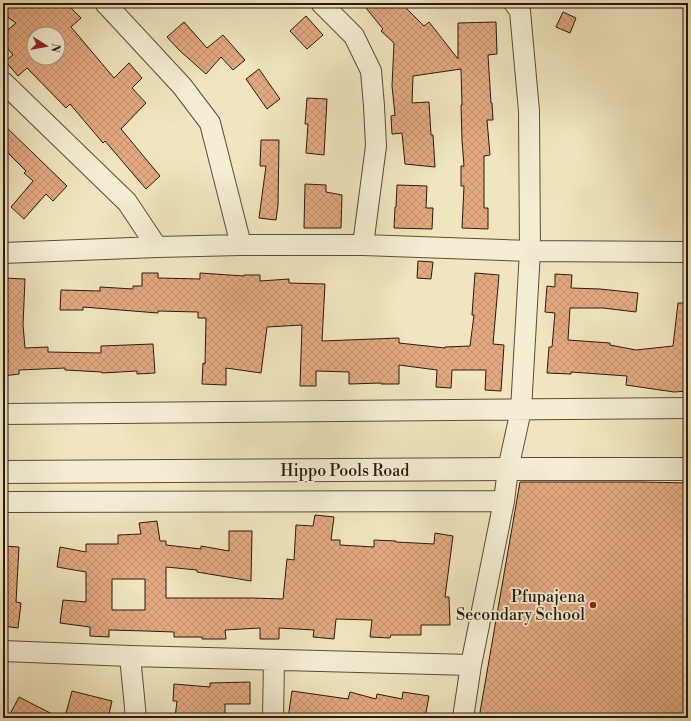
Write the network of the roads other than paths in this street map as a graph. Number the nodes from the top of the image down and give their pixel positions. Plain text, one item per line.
1 (105, 3) edge
2 (321, 3) edge
3 (520, 6) edge
4 (3, 82) edge
5 (241, 245) junction
6 (363, 245) junction
7 (157, 247) junction
8 (7, 250) edge
9 (530, 251) junction
10 (688, 252) edge
11 (688, 408) edge
12 (521, 410) junction
13 (3, 414) edge
14 (508, 469) junction
15 (688, 469) edge
16 (3, 472) edge
17 (504, 501) junction
18 (3, 502) edge
19 (3, 652) edge
20 (130, 656) junction
21 (274, 660) junction
22 (471, 665) junction
23 (136, 718) edge
24 (272, 718) edge
25 (463, 718) edge

1 - 5 street
2 - 6 street
3 - 9 street
4 - 7 street
5 - 6 street
5 - 7 street
6 - 9 street
7 - 8 street
9 - 10 street
9 - 12 street
11 - 12 street
12 - 13 street
12 - 14 street
14 - 15 street, Hippo Pools Road
14 - 16 street, Hippo Pools Road
14 - 17 street
17 - 18 street
17 - 22 street
19 - 20 street
20 - 21 street
20 - 23 street
21 - 22 street
21 - 24 street
22 - 25 street

